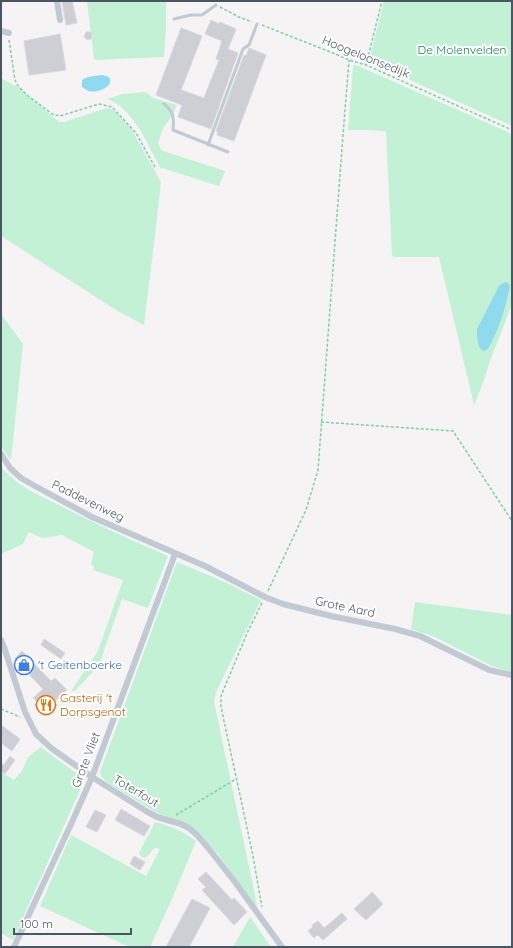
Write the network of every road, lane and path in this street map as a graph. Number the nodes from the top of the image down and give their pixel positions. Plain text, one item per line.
1 (57, 1) edge
2 (382, 1) edge
3 (216, 5) joint
4 (174, 19) dead end
5 (60, 20) dead end
6 (256, 24) junction
7 (1, 31) edge
8 (8, 33) joint
9 (349, 60) junction
10 (366, 65) junction
11 (164, 104) dead end
12 (512, 130) edge
13 (208, 145) junction
14 (228, 152) dead end
15 (156, 169) dead end
16 (321, 422) junction
17 (1, 454) edge
18 (512, 521) edge
19 (175, 554) junction
20 (265, 596) junction
21 (1, 640) edge
22 (512, 675) edge
23 (1, 709) edge
24 (29, 721) junction
25 (92, 777) junction
26 (236, 779) junction
27 (167, 820) junction
28 (262, 908) dead end
29 (14, 947) edge
30 (282, 947) edge

1 - 5 street
2 - 10 path
3 - 4 lane
3 - 6 path, Hoogeloonsedijk
6 - 9 path, Hoogeloonsedijk
6 - 13 lane
7 - 8 street
8 - 15 path
9 - 10 path, Hoogeloonsedijk
9 - 16 path
10 - 12 path, Hoogeloonsedijk
11 - 13 lane
13 - 14 lane
16 - 18 path
16 - 20 path
17 - 19 street, Paddevenweg
19 - 20 street, Grote Aard
19 - 25 street, Grote Vliet
20 - 22 street, Grote Aard
20 - 26 path
21 - 24 street, Toterfout
23 - 24 path
24 - 25 street, Toterfout
25 - 27 street, Toterfout
25 - 29 street, Grote Vliet
26 - 27 path
26 - 28 path
27 - 30 street, Toterfout

